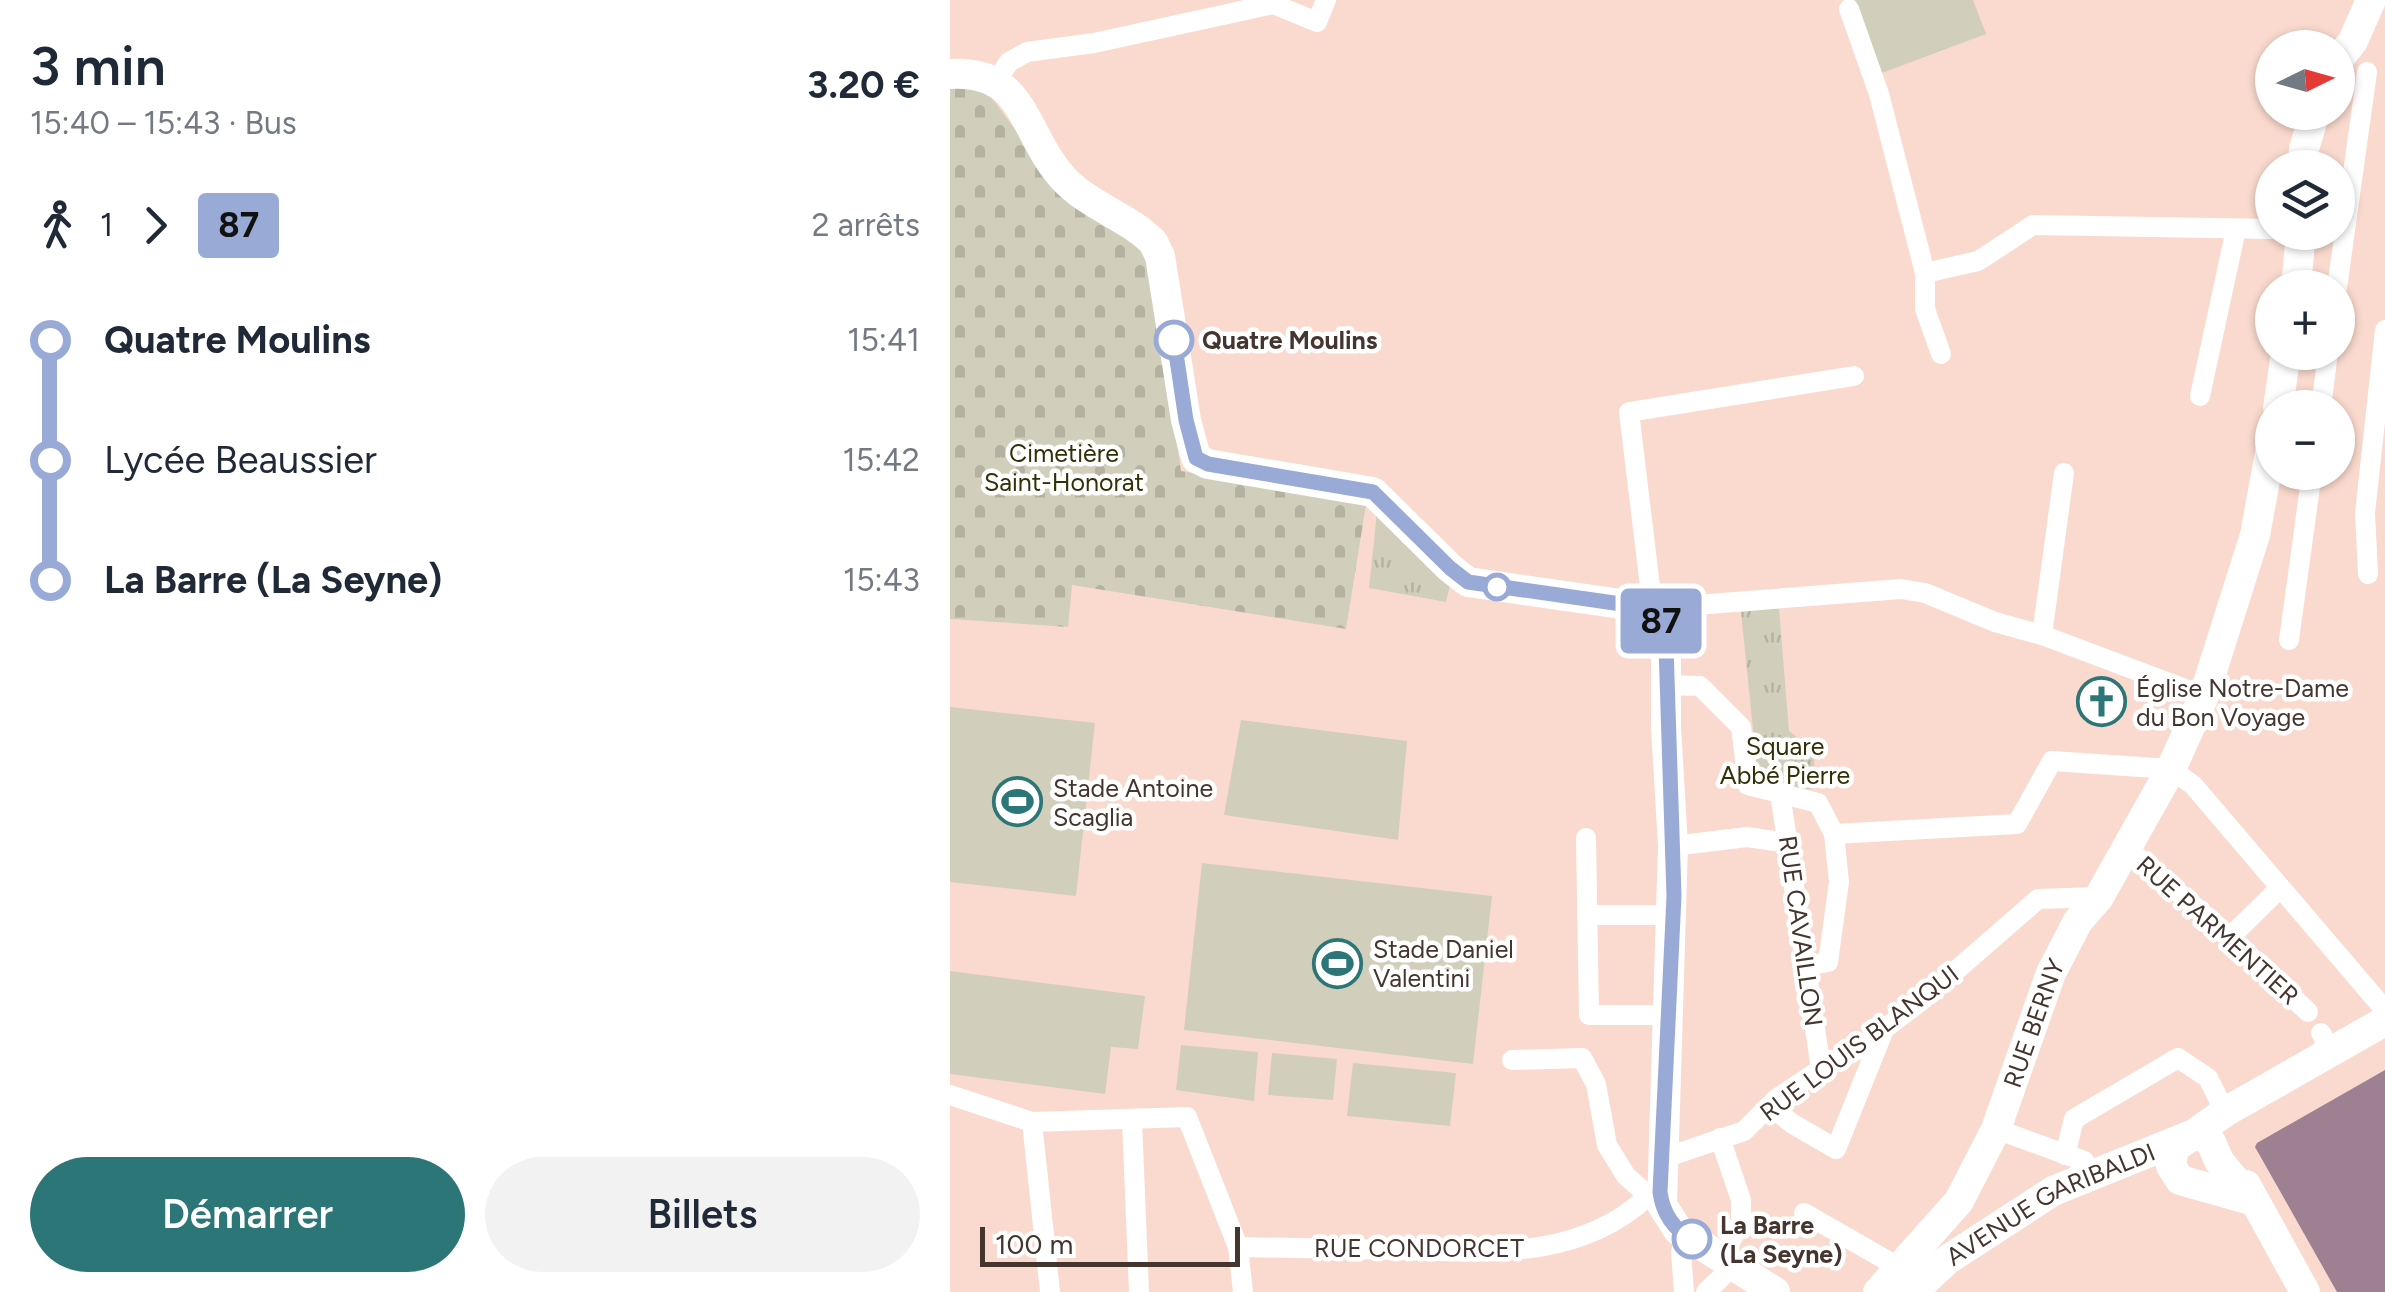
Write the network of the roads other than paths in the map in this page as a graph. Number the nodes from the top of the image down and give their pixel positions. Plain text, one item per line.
1 (1326, 0) edge
2 (2370, 0) edge
3 (1848, 9) dead end
4 (2355, 39) edge
5 (2376, 70) edge
6 (950, 74) edge
7 (996, 80) junction
8 (2236, 229) junction
9 (2255, 230) edge
10 (2340, 270) edge
11 (1925, 273) junction
12 (2385, 330) edge
13 (1941, 354) dead end
14 (1854, 376) dead end
15 (2200, 396) dead end
16 (2064, 472) dead end
17 (2263, 490) edge
18 (2309, 490) edge
19 (2368, 574) dead end
20 (1655, 614) junction
21 (2042, 636) junction
22 (2288, 640) dead end
23 (1666, 685) junction
24 (2204, 696) junction
25 (2172, 769) junction
26 (1780, 793) junction
27 (1834, 834) junction
28 (1586, 838) dead end
29 (1788, 843) junction
30 (1673, 846) junction
31 (2126, 847) junction
32 (2280, 888) junction
33 (2099, 897) junction
34 (1588, 915) junction
35 (1673, 915) junction
36 (2230, 937) junction
37 (1807, 966) junction
38 (2385, 1010) edge
39 (2308, 1012) dead end
40 (1667, 1015) junction
41 (2385, 1020) edge
42 (1883, 1030) junction
43 (2385, 1044) edge
44 (1512, 1060) dead end
45 (1821, 1069) junction
46 (950, 1095) edge
47 (1770, 1106) junction
48 (1132, 1120) junction
49 (1032, 1122) junction
50 (1996, 1129) junction
51 (1720, 1138) junction
52 (2180, 1140) junction
53 (2219, 1149) junction
54 (1662, 1154) junction
55 (2065, 1155) junction
56 (2088, 1176) junction
57 (1654, 1201) junction
58 (2252, 1201) junction
59 (1804, 1213) dead end
60 (1686, 1236) junction
61 (1238, 1247) junction
62 (1727, 1262) junction
63 (1910, 1283) edge
64 (1050, 1292) edge
65 (1139, 1292) edge
66 (1244, 1292) edge
67 (1684, 1292) edge
68 (1706, 1292) edge
69 (1775, 1292) edge
70 (1878, 1292) edge
71 (2305, 1292) edge

1 - 7 street
2 - 4 street
3 - 11 street
5 - 10 street
6 - 7 street
7 - 20 street
8 - 9 street
8 - 11 street
8 - 15 street
11 - 13 street
12 - 19 street
14 - 20 street
16 - 21 street
17 - 24 street, RUE BERNY
18 - 22 street
20 - 21 street
20 - 23 street
21 - 24 street
23 - 26 street
23 - 30 street
24 - 25 street, RUE BERNY
25 - 27 street
25 - 31 street, RUE BERNY
25 - 32 street
26 - 27 street
26 - 29 street, RUE CAVAILLON
27 - 37 street
28 - 34 street
29 - 30 street
29 - 37 street, RUE CAVAILLON
30 - 35 street
31 - 33 street, RUE BERNY
31 - 36 street, RUE PARMENTIER
32 - 36 street
32 - 38 street
33 - 42 street, RUE LOUIS BLANQUI
33 - 50 street, RUE BERNY
34 - 35 street
34 - 40 street
35 - 40 street
36 - 39 street, RUE PARMENTIER
37 - 45 street, RUE CAVAILLON
40 - 54 street
41 - 53 street
42 - 45 street, RUE LOUIS BLANQUI
42 - 47 street
43 - 53 street
44 - 57 street
45 - 47 street, RUE LOUIS BLANQUI
46 - 49 street
47 - 51 street, RUE LOUIS BLANQUI
48 - 49 street
48 - 61 street
48 - 65 street
49 - 64 street
50 - 55 street
50 - 63 street, RUE BERNY
51 - 54 street, RUE LOUIS BLANQUI
51 - 62 street
52 - 53 street, AVENUE GARIBALDI
52 - 53 street
52 - 56 street, AVENUE GARIBALDI
53 - 55 street
53 - 58 street
53 - 58 street
54 - 57 street
55 - 56 street
56 - 63 street, AVENUE GARIBALDI
57 - 60 street
57 - 61 street, RUE CONDORCET
58 - 71 street
59 - 63 street
60 - 62 street
60 - 67 street
61 - 66 street
62 - 68 street
62 - 69 street
63 - 70 street

